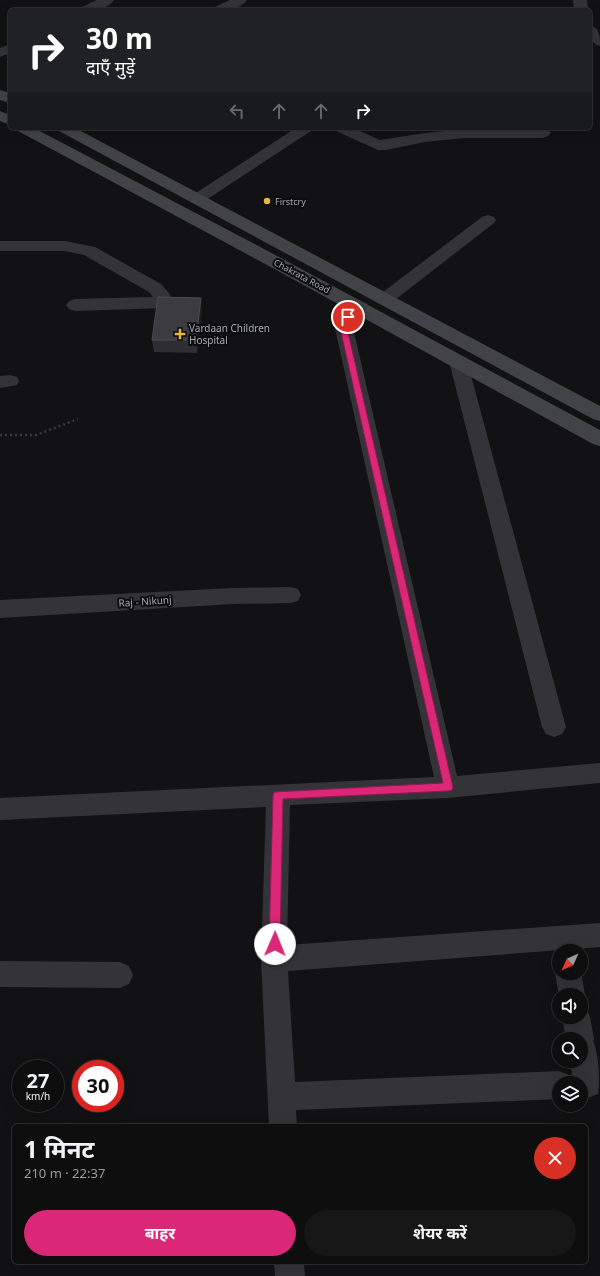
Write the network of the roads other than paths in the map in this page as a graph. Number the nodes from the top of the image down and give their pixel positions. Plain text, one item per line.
1 (107, 0) edge
2 (240, 0) edge
3 (91, 8) edge
4 (224, 8) edge
5 (592, 32) edge
6 (600, 42) edge
7 (27, 130) edge
8 (68, 130) edge
9 (303, 130) edge
10 (346, 130) edge
11 (423, 130) edge
12 (543, 133) dead end
13 (404, 140) junction
14 (197, 199) junction
15 (488, 220) dead end
16 (0, 246) edge
17 (385, 298) junction
18 (74, 305) dead end
19 (360, 307) junction
20 (458, 361) junction
21 (600, 414) edge
22 (600, 439) edge
23 (290, 595) dead end
24 (0, 609) edge
25 (554, 727) dead end
26 (600, 772) edge
27 (448, 787) junction
28 (278, 795) junction
29 (0, 809) edge
30 (600, 935) edge
31 (563, 944) edge
32 (552, 945) edge
33 (274, 959) junction
34 (0, 974) edge
35 (120, 975) dead end
36 (552, 1085) edge
37 (281, 1097) junction
38 (283, 1124) edge
39 (289, 1264) edge
40 (290, 1276) edge

1 - 3 street
2 - 4 street
5 - 6 street
7 - 19 main road, Chakrata Road
8 - 14 main road, Chakrata Road
9 - 14 street
10 - 13 street
11 - 13 street
12 - 13 street
14 - 17 main road, Chakrata Road
15 - 17 street
16 - 18 street
17 - 21 main road, Chakrata Road
19 - 20 main road, Chakrata Road
19 - 27 street
20 - 22 main road, Chakrata Road
20 - 25 street
23 - 24 street, Raj - Nikunj
26 - 27 street
27 - 28 street
28 - 29 street
28 - 33 street
30 - 31 street
32 - 33 street
33 - 37 street
34 - 35 street
36 - 37 street
37 - 38 street
39 - 40 street

